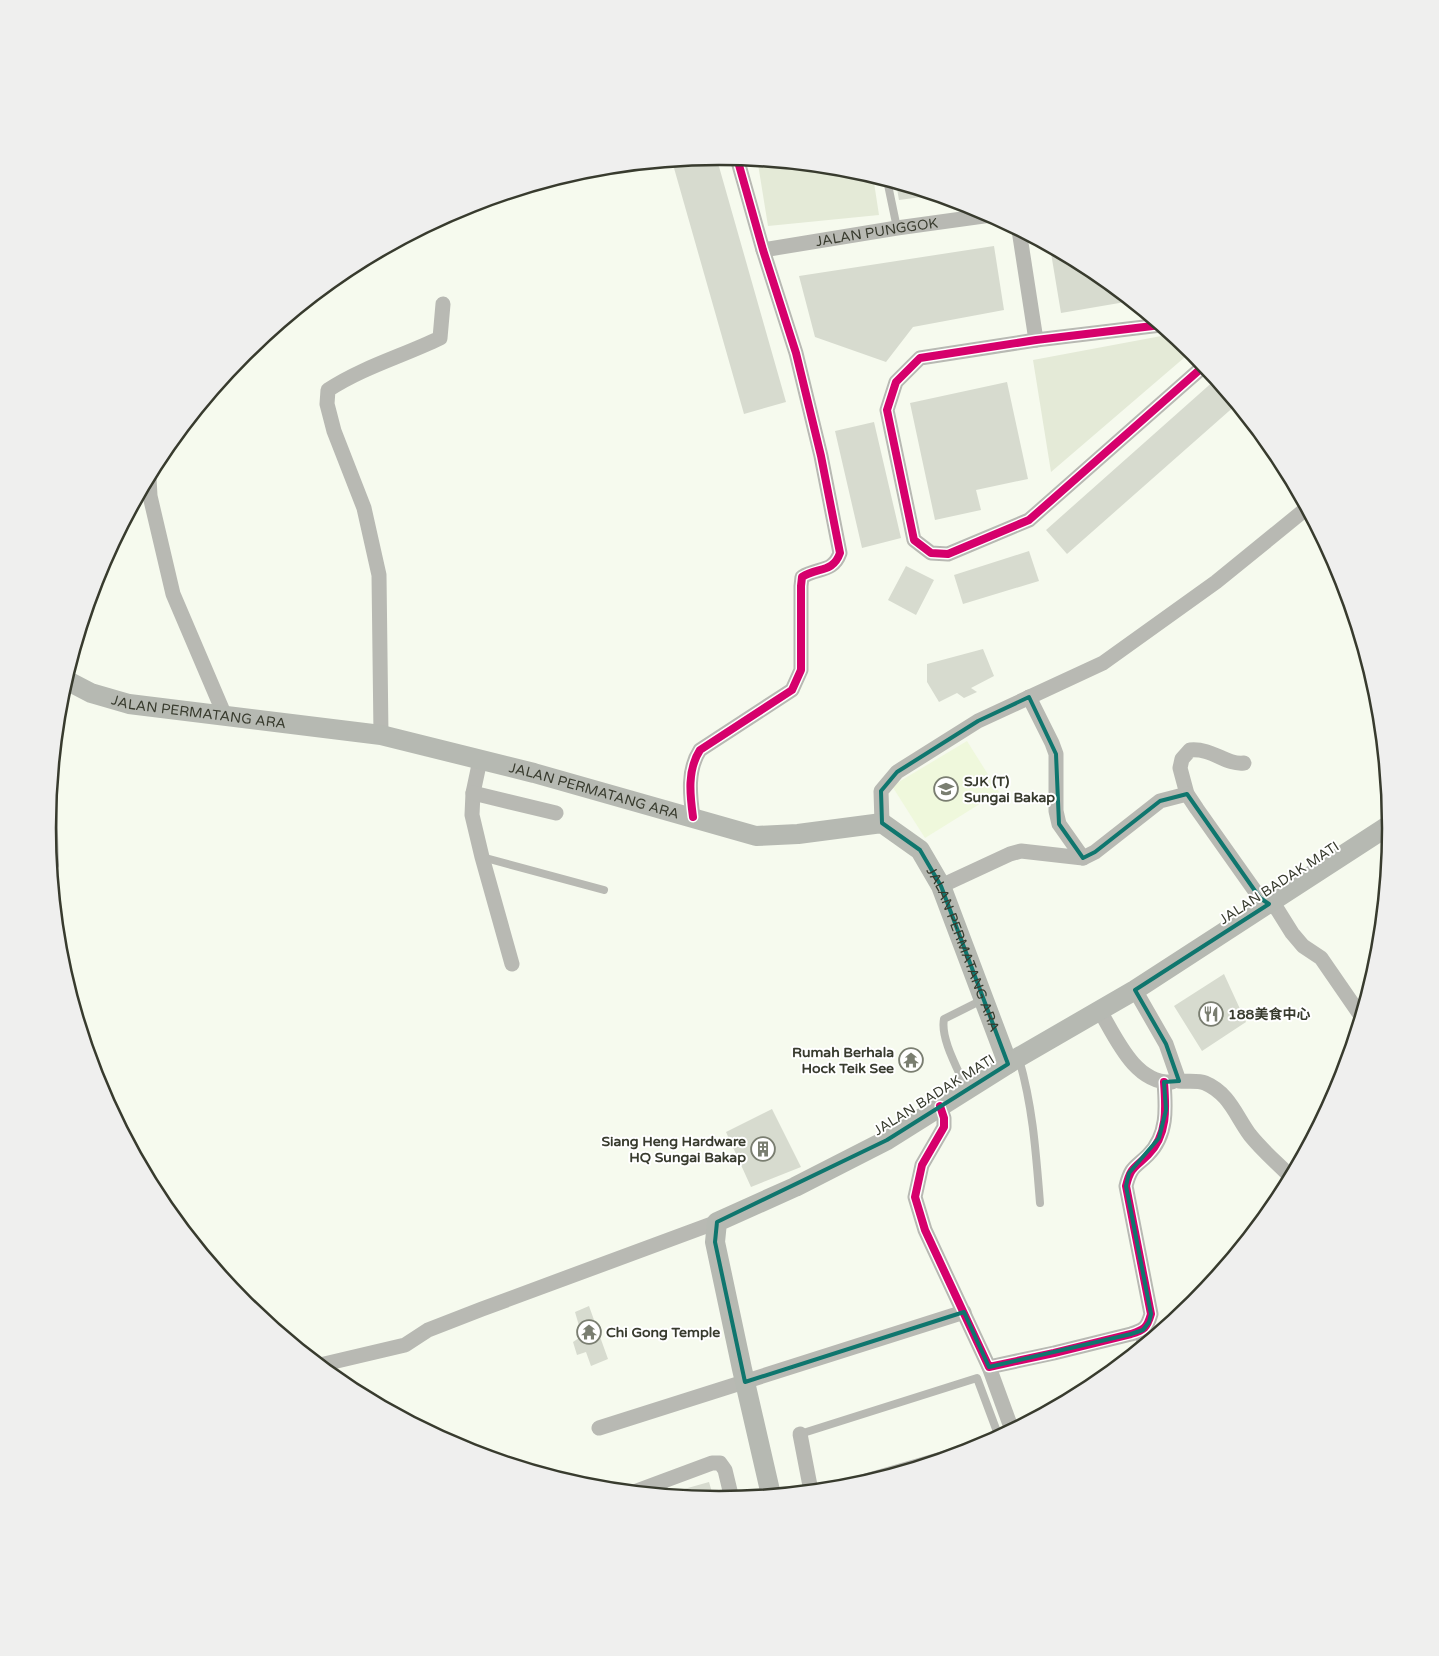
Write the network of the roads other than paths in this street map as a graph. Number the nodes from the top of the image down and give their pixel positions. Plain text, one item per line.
1 (739, 165) edge
2 (888, 186) edge
3 (976, 216) edge
4 (897, 228) junction
5 (1020, 237) edge
6 (763, 250) junction
7 (443, 304) dead end
8 (1153, 326) edge
9 (1036, 340) junction
10 (1199, 370) edge
11 (149, 489) edge
12 (1302, 512) edge
13 (73, 684) edge
14 (1029, 697) junction
15 (225, 716) junction
16 (381, 735) junction
17 (480, 760) junction
18 (1244, 763) dead end
19 (473, 794) junction
20 (1188, 794) junction
21 (556, 812) dead end
22 (693, 817) junction
23 (882, 822) junction
24 (1383, 829) edge
25 (482, 857) junction
26 (1083, 858) junction
27 (941, 886) junction
28 (604, 890) dead end
29 (1269, 904) junction
30 (512, 964) dead end
31 (1135, 990) junction
32 (982, 1000) junction
33 (1357, 1010) edge
34 (1100, 1011) junction
35 (1013, 1061) junction
36 (1171, 1082) junction
37 (967, 1090) junction
38 (940, 1106) junction
39 (1286, 1172) edge
40 (1040, 1203) dead end
41 (717, 1222) junction
42 (964, 1312) junction
43 (1143, 1338) edge
44 (329, 1363) edge
45 (989, 1367) junction
46 (745, 1382) junction
47 (1010, 1424) edge
48 (599, 1428) dead end
49 (997, 1430) edge
50 (800, 1434) joint
51 (810, 1485) edge
52 (663, 1488) edge
53 (770, 1489) edge
54 (730, 1491) edge

1 - 6 street
2 - 4 lane
3 - 4 street, JALAN PUNGGOK
4 - 6 street, JALAN PUNGGOK
5 - 9 street
6 - 22 street
7 - 16 street
8 - 9 street
9 - 10 street
11 - 15 street
12 - 14 street
13 - 15 main road, JALAN PERMATANG ARA
14 - 23 street
14 - 26 street
15 - 16 main road, JALAN PERMATANG ARA
16 - 17 main road, JALAN PERMATANG ARA
17 - 19 street
17 - 22 main road, JALAN PERMATANG ARA
18 - 20 street
19 - 21 street
19 - 25 street
20 - 26 street
20 - 29 street
22 - 23 main road, JALAN PERMATANG ARA
23 - 27 main road, JALAN PERMATANG ARA
24 - 29 main road, JALAN BADAK MATI
25 - 28 lane
25 - 30 street
26 - 27 street
27 - 32 main road, JALAN PERMATANG ARA
29 - 31 main road, JALAN BADAK MATI
29 - 33 street
31 - 34 main road, JALAN BADAK MATI
31 - 36 street
32 - 35 main road, JALAN PERMATANG ARA
32 - 37 lane
34 - 35 main road, JALAN BADAK MATI
34 - 36 street
35 - 37 main road, JALAN BADAK MATI
35 - 40 lane
36 - 39 street
36 - 43 street
37 - 38 main road, JALAN BADAK MATI
38 - 41 main road, JALAN BADAK MATI
38 - 42 street
41 - 44 street
41 - 46 main road
42 - 45 street
42 - 46 street
43 - 45 street
45 - 47 street
46 - 48 street
46 - 53 main road
49 - 50 lane
50 - 51 street
52 - 54 street

